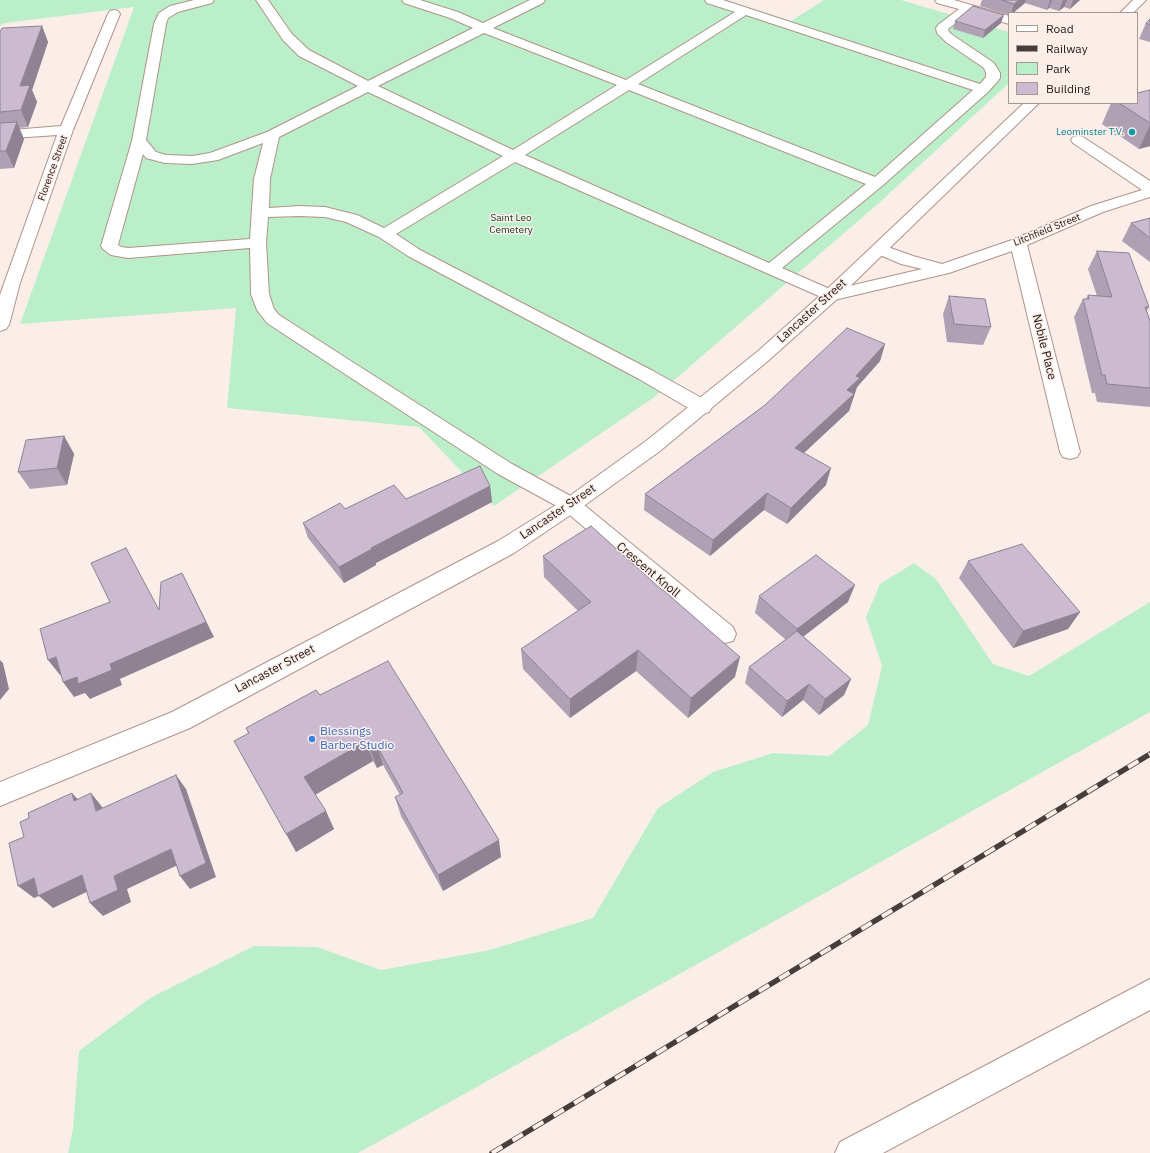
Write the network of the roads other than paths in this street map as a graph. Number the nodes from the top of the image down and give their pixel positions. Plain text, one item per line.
1 (208, 0) edge
2 (262, 0) edge
3 (408, 0) edge
4 (539, 0) edge
5 (711, 0) edge
6 (941, 0) edge
7 (1140, 0) edge
8 (968, 8) junction
9 (745, 11) junction
10 (1127, 12) edge
11 (114, 14) dead end
12 (1008, 20) edge
13 (483, 28) junction
14 (628, 85) junction
15 (369, 87) junction
16 (983, 88) junction
17 (1031, 104) edge
18 (66, 130) junction
19 (0, 135) edge
20 (272, 135) junction
21 (1078, 140) dead end
22 (140, 141) junction
23 (514, 156) junction
24 (877, 182) junction
25 (1150, 188) edge
26 (1150, 192) edge
27 (261, 213) junction
28 (385, 234) junction
29 (258, 243) junction
30 (1018, 243) junction
31 (879, 250) junction
32 (770, 269) junction
33 (943, 269) junction
34 (6, 284) edge
35 (830, 296) junction
36 (0, 325) edge
37 (702, 407) junction
38 (1070, 452) dead end
39 (570, 505) junction
40 (725, 634) dead end
41 (0, 794) edge
42 (1150, 994) edge
43 (851, 1153) edge

1 - 22 street
2 - 15 street
3 - 13 street
4 - 13 street
5 - 9 street
6 - 8 street
7 - 10 street
8 - 12 street
8 - 16 street
9 - 14 street
9 - 16 street
11 - 18 street, Florence Street
13 - 14 street
13 - 15 street
14 - 23 street
14 - 24 street
15 - 20 street
15 - 23 street
16 - 24 street
17 - 31 street, Lancaster Street
18 - 19 street
18 - 34 street, Florence Street
20 - 22 street
20 - 27 street, Crescent Knoll
21 - 25 street
22 - 29 street
23 - 28 street
23 - 32 street
24 - 32 street
26 - 30 street, Litchfield Street
27 - 28 street
27 - 29 street, Crescent Knoll
28 - 37 street
29 - 39 street, Crescent Knoll
30 - 33 street, Litchfield Street
30 - 38 street, Nobile Place
31 - 33 street
31 - 35 street, Lancaster Street
32 - 35 street
33 - 35 street, Litchfield Street
34 - 36 street, Florence Street
35 - 37 street, Lancaster Street
37 - 39 street, Lancaster Street
39 - 40 street, Crescent Knoll
39 - 41 street, Lancaster Street
42 - 43 street

